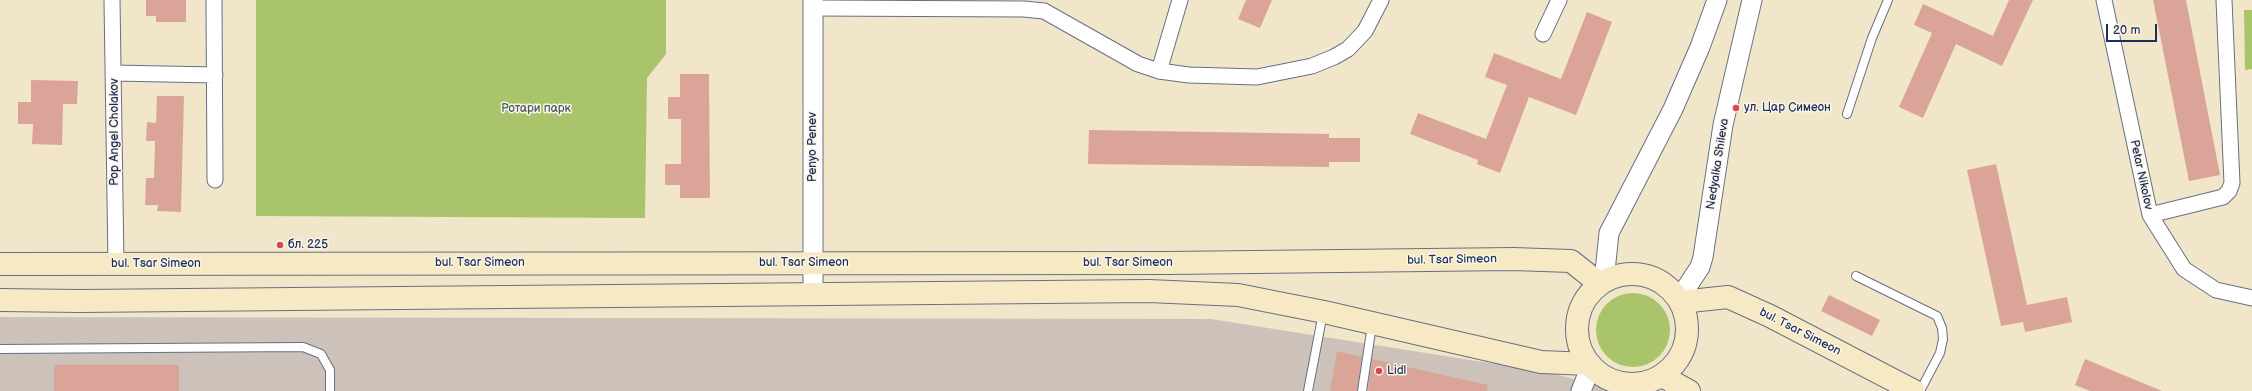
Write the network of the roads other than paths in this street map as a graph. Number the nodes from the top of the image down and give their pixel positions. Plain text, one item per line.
1 (112, 0) edge
2 (214, 0) edge
3 (1180, 0) edge
4 (1381, 0) edge
5 (1559, 0) edge
6 (1717, 0) edge
7 (1752, 0) edge
8 (1888, 0) edge
9 (2104, 0) edge
10 (2224, 0) edge
11 (813, 4) edge
12 (1543, 34) dead end
13 (1159, 71) junction
14 (114, 73) junction
15 (215, 75) junction
16 (1847, 114) dead end
17 (215, 180) dead end
18 (2150, 215) junction
19 (813, 262) junction
20 (0, 264) edge
21 (116, 264) junction
22 (1856, 276) dead end
23 (1602, 282) junction
24 (814, 294) junction
25 (2252, 298) edge
26 (0, 300) edge
27 (1680, 300) junction
28 (1324, 312) junction
29 (1372, 323) junction
30 (0, 349) edge
31 (1590, 365) junction
32 (1660, 382) edge
33 (330, 391) edge
34 (1308, 391) edge
35 (1362, 391) edge
36 (1581, 391) edge
37 (1689, 391) edge
38 (1914, 391) edge
39 (1920, 391) edge

1 - 14 street, Pop Angel Cholakov
2 - 15 street
3 - 13 street
4 - 13 street
5 - 12 street
6 - 23 street
7 - 27 street, Nedyalka Shileva
8 - 16 lane
9 - 18 street, Petar Nikolov
10 - 18 street
11 - 13 street
11 - 19 street, Penyo Penev
14 - 15 street
14 - 21 street, Pop Angel Cholakov
15 - 17 street
18 - 25 street, Petar Nikolov
19 - 21 main road, bul. Tsar Simeon
19 - 23 main road, bul. Tsar Simeon
19 - 24 street, Penyo Penev
20 - 21 main road, bul. Tsar Simeon
22 - 39 lane
23 - 27 main road
23 - 31 main road
24 - 26 main road
24 - 28 main road
27 - 32 main road
27 - 38 main road, bul. Tsar Simeon
28 - 29 main road
28 - 34 lane
29 - 31 main road
29 - 35 lane
30 - 33 lane
31 - 32 main road
31 - 36 street
32 - 37 main road

